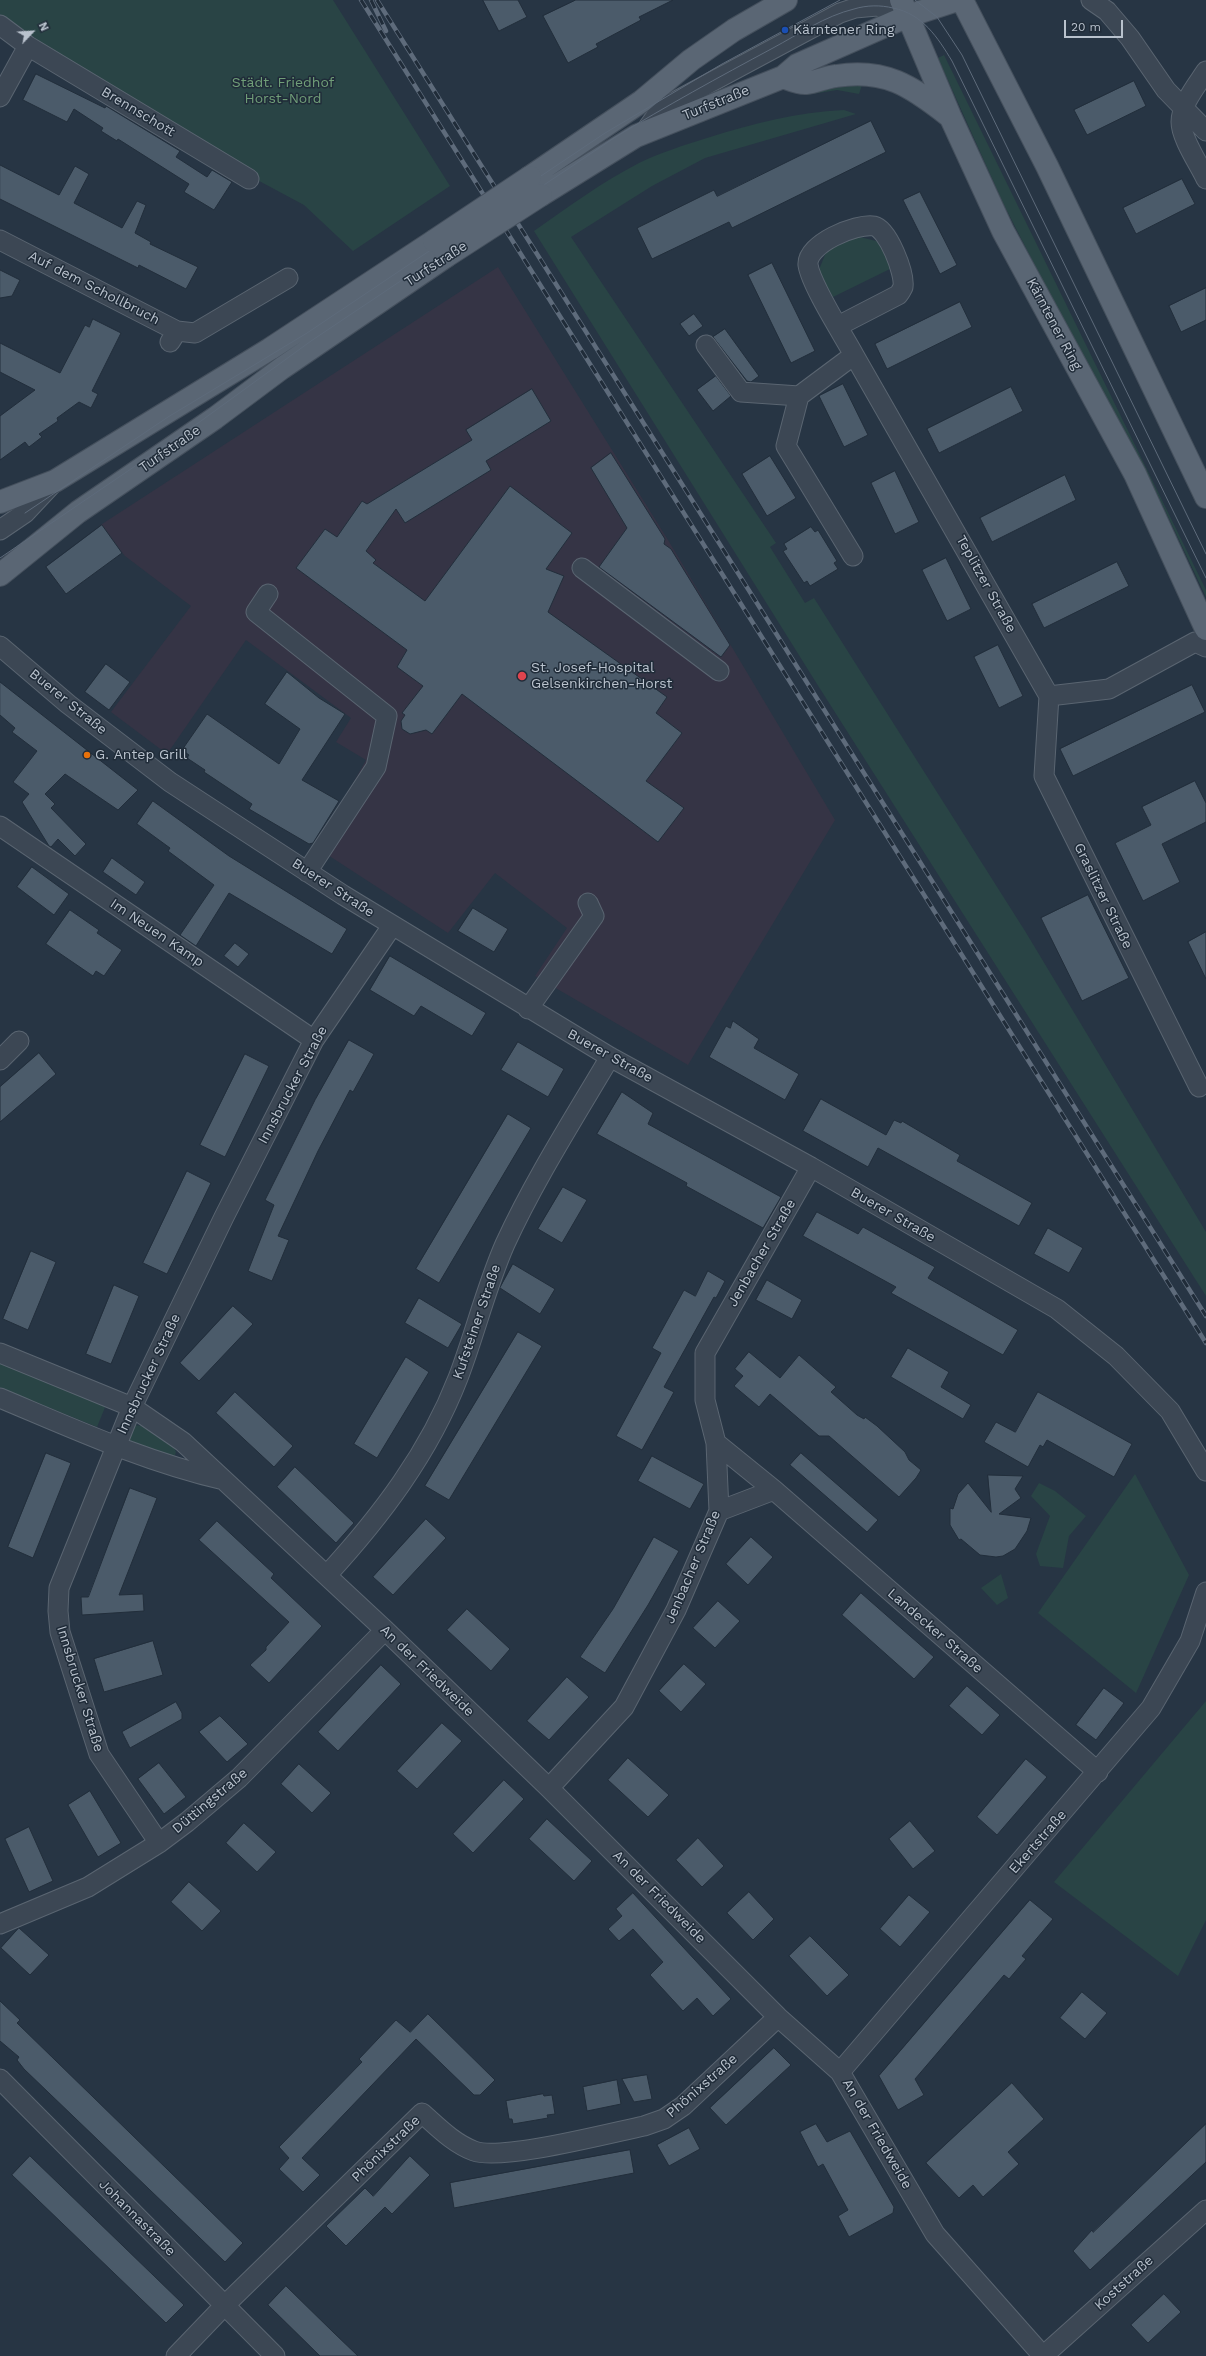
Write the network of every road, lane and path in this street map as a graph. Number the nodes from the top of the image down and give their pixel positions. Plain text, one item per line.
1 (786, 0) edge
2 (840, 0) edge
3 (957, 0) edge
4 (962, 0) edge
5 (1091, 0) edge
6 (1115, 0) edge
7 (905, 8) edge
8 (0, 25) edge
9 (1130, 38) junction
10 (28, 46) junction
11 (1206, 71) edge
12 (783, 77) junction
13 (0, 97) edge
14 (642, 102) junction
15 (1183, 110) junction
16 (950, 116) junction
17 (1206, 131) edge
18 (644, 132) junction
19 (249, 179) dead end
20 (1206, 179) edge
21 (0, 240) edge
22 (440, 249) junction
23 (288, 278) dead end
24 (838, 326) junction
25 (706, 345) dead end
26 (854, 355) junction
27 (799, 396) junction
28 (56, 481) junction
29 (1206, 497) edge
30 (2, 504) edge
31 (0, 530) edge
32 (852, 556) dead end
33 (582, 568) dead end
34 (0, 575) edge
35 (268, 594) dead end
36 (1206, 629) edge
37 (0, 646) edge
38 (1206, 647) edge
39 (719, 671) dead end
40 (1049, 696) junction
41 (0, 826) edge
42 (307, 872) junction
43 (588, 903) dead end
44 (392, 926) junction
45 (528, 1009) junction
46 (314, 1040) junction
47 (19, 1041) dead end
48 (610, 1057) junction
49 (0, 1060) edge
50 (1199, 1087) dead end
51 (811, 1167) junction
52 (0, 1353) edge
53 (0, 1398) edge
54 (132, 1407) junction
55 (716, 1443) junction
56 (115, 1446) junction
57 (1206, 1471) edge
58 (224, 1480) junction
59 (774, 1490) junction
60 (719, 1511) junction
61 (327, 1575) junction
62 (1206, 1592) edge
63 (385, 1630) junction
64 (1098, 1772) junction
65 (549, 1788) junction
66 (159, 1843) junction
67 (0, 1924) edge
68 (778, 2017) junction
69 (840, 2072) junction
70 (0, 2079) edge
71 (1206, 2210) edge
72 (224, 2306) junction
73 (176, 2356) edge
74 (275, 2356) edge
75 (1043, 2356) edge

1 - 14 main road, Turfstraße
2 - 14 street
3 - 7 main road
4 - 29 main road
5 - 9 street
6 - 9 street
7 - 12 main road, Turfstraße
7 - 16 main road, Kärntener Ring
7 - 18 street
8 - 10 street, Brennschott
9 - 15 street
10 - 13 street
10 - 19 street, Brennschott
11 - 15 street
12 - 16 main road
12 - 18 main road, Turfstraße
14 - 22 main road, Turfstraße, bridge
15 - 17 street
15 - 20 street
16 - 36 main road, Kärntener Ring
18 - 22 main road, Turfstraße, bridge
21 - 23 street, Auf dem Schollbruch
22 - 28 main road, Turfstraße
22 - 34 main road, Turfstraße
24 - 24 street, Teplitzer Straße
24 - 26 street, Teplitzer Straße
25 - 27 street
26 - 27 street
26 - 40 street, Teplitzer Straße
27 - 32 street
28 - 30 main road, Turfstraße
28 - 31 street
33 - 39 street
35 - 42 street
37 - 42 street, Buerer Straße
38 - 40 street
40 - 50 street, Graslitzer Straße
41 - 46 street, Im Neuen Kamp
42 - 44 street, Buerer Straße
43 - 45 street
44 - 45 street, Buerer Straße
44 - 46 street, Innsbrucker Straße
45 - 48 street, Buerer Straße
46 - 54 street, Innsbrucker Straße
47 - 49 street
48 - 51 street, Buerer Straße
48 - 61 street, Kufsteiner Straße
51 - 55 street, Jenbacher Straße
51 - 57 street, Buerer Straße
52 - 54 street, An der Friedweide
53 - 56 street, An der Friedweide
54 - 56 street, Innsbrucker Straße
54 - 58 street, An der Friedweide
55 - 59 street, Landecker Straße
55 - 60 street, Jenbacher Straße
56 - 58 street, An der Friedweide
56 - 66 street, Innsbrucker Straße
58 - 61 street, An der Friedweide
59 - 60 street
59 - 64 street, Landecker Straße
60 - 65 street, Jenbacher Straße
61 - 63 street, An der Friedweide
62 - 64 street, Ekertstraße
63 - 65 street, An der Friedweide
63 - 66 street, Düttingstraße
64 - 69 street, Ekertstraße
65 - 68 street, An der Friedweide
66 - 67 street, Düttingstraße
68 - 69 street, An der Friedweide
68 - 72 street, Phönixstraße
69 - 75 street, An der Friedweide
70 - 72 street, Johannastraße
71 - 75 street, Koststraße
72 - 73 street, Phönixstraße
72 - 74 street, Johannastraße

